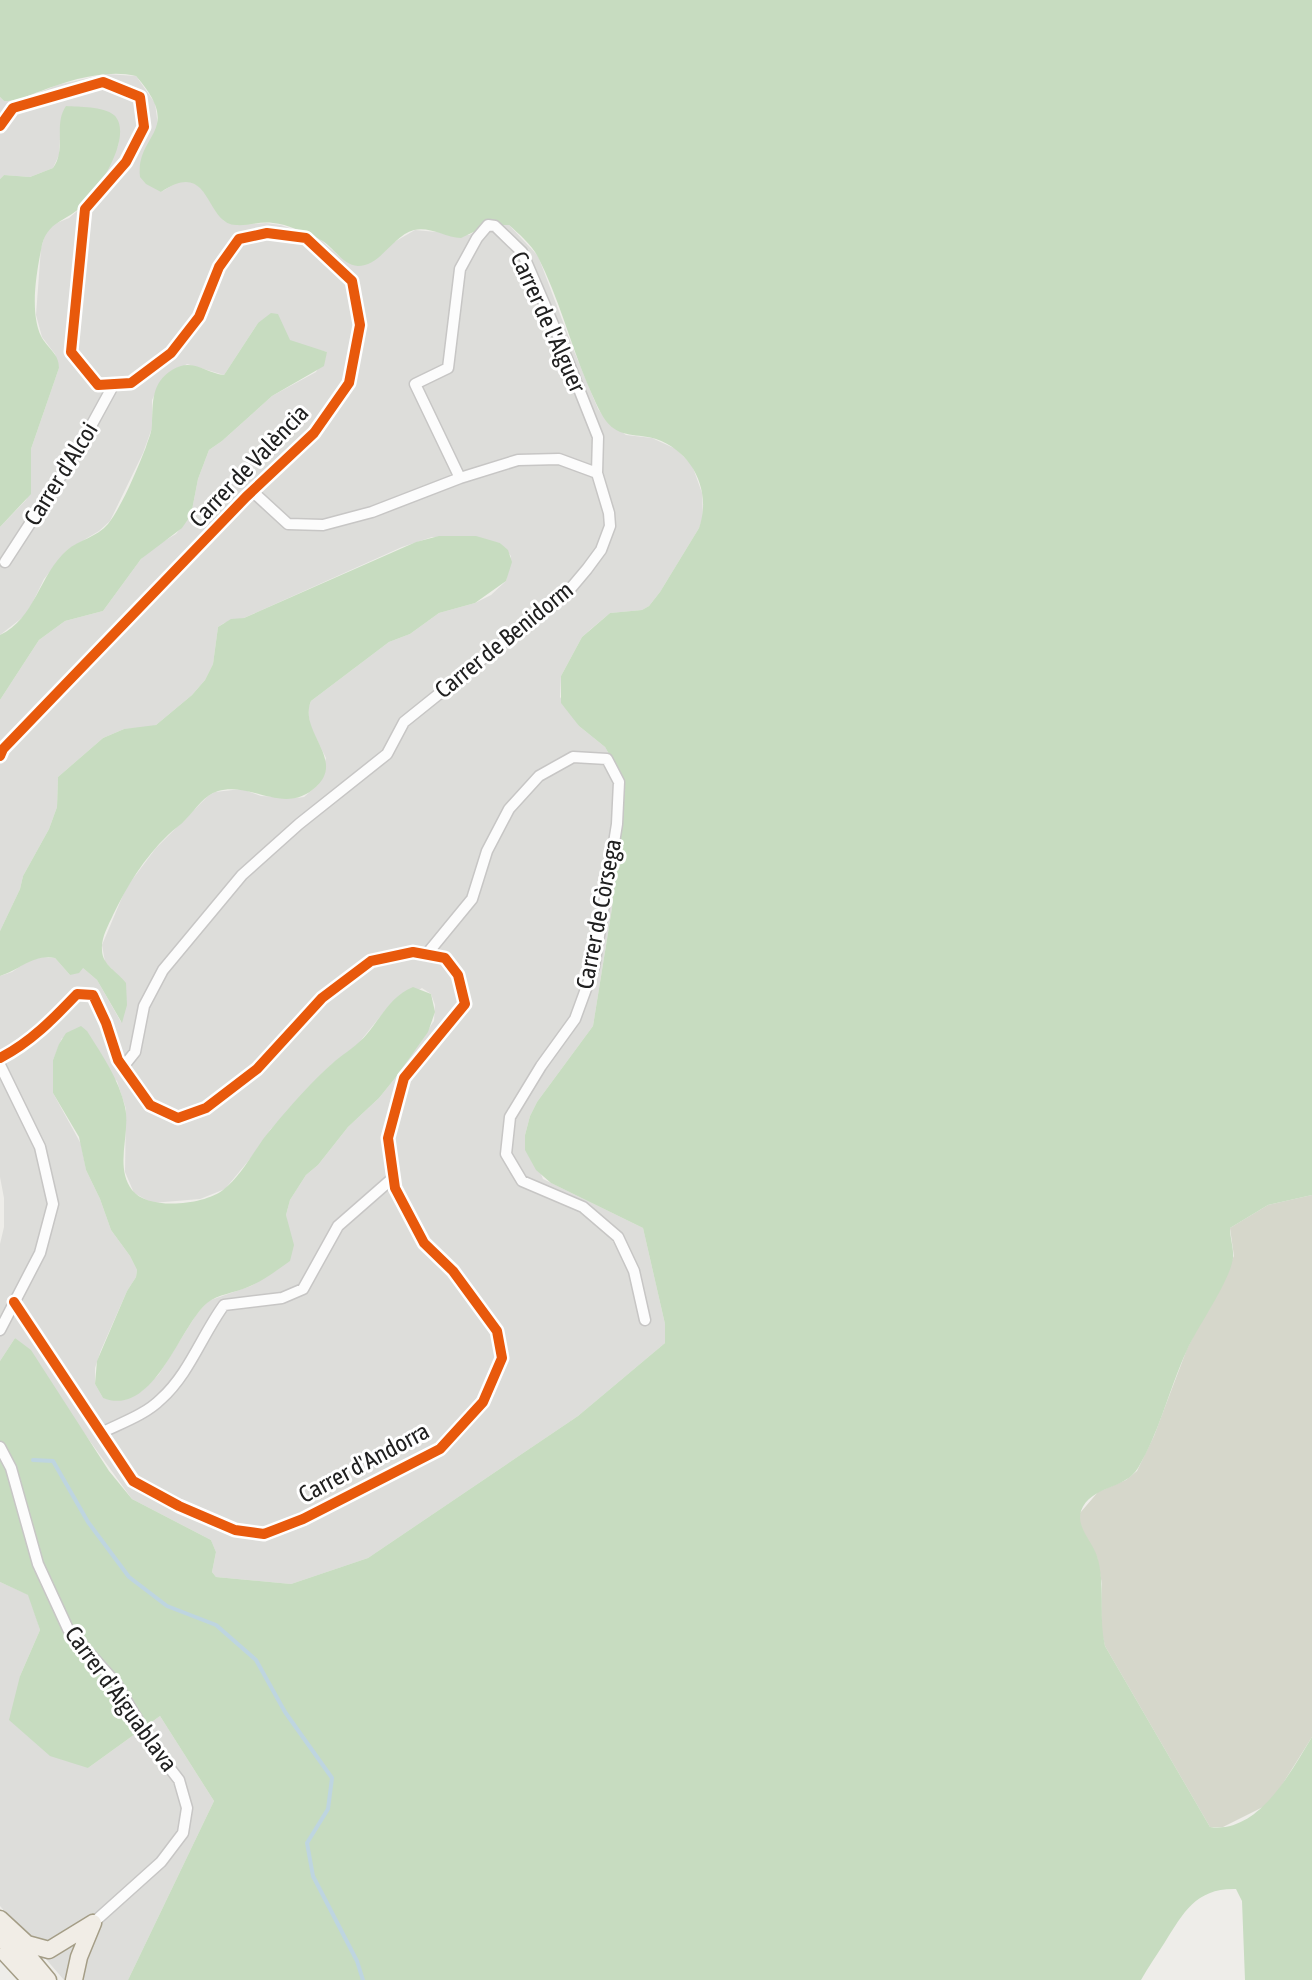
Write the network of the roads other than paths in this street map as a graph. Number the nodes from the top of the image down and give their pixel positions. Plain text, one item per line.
1 (0, 126) edge
2 (114, 384) junction
3 (597, 473) junction
4 (460, 478) junction
5 (252, 491) junction
6 (5, 562) dead end
7 (0, 756) edge
8 (426, 955) junction
9 (0, 1058) edge
10 (0, 1065) edge
11 (123, 1067) junction
12 (394, 1177) junction
13 (14, 1302) junction
14 (645, 1320) dead end
15 (0, 1330) edge
16 (101, 1433) junction
17 (0, 1447) edge
18 (0, 1919) edge
19 (93, 1923) junction
20 (0, 1926) edge
21 (0, 1937) edge
22 (0, 1946) edge
23 (55, 1947) junction
24 (73, 1972) edge
25 (40, 1977) edge

1 - 2 street
2 - 5 street, Carrer de València
2 - 6 street, Carrer d'Alcoi
3 - 4 street
3 - 4 street, Carrer de l'Alguer
3 - 11 street, Carrer de Benidorm
4 - 5 street
5 - 7 street, Carrer de València
8 - 11 street
8 - 12 street, Carrer d'Andorra
8 - 14 street, Carrer de Còrsega
9 - 11 street
10 - 13 street
12 - 16 street
12 - 16 street, Carrer d'Andorra
13 - 15 street
13 - 16 street, Carrer d'Andorra
17 - 19 street, Carrer d'Aiguablava
18 - 23 main road
19 - 23 main road
19 - 24 main road
20 - 25 main road
21 - 25 main road
22 - 25 main road
23 - 24 main road
23 - 25 main road

